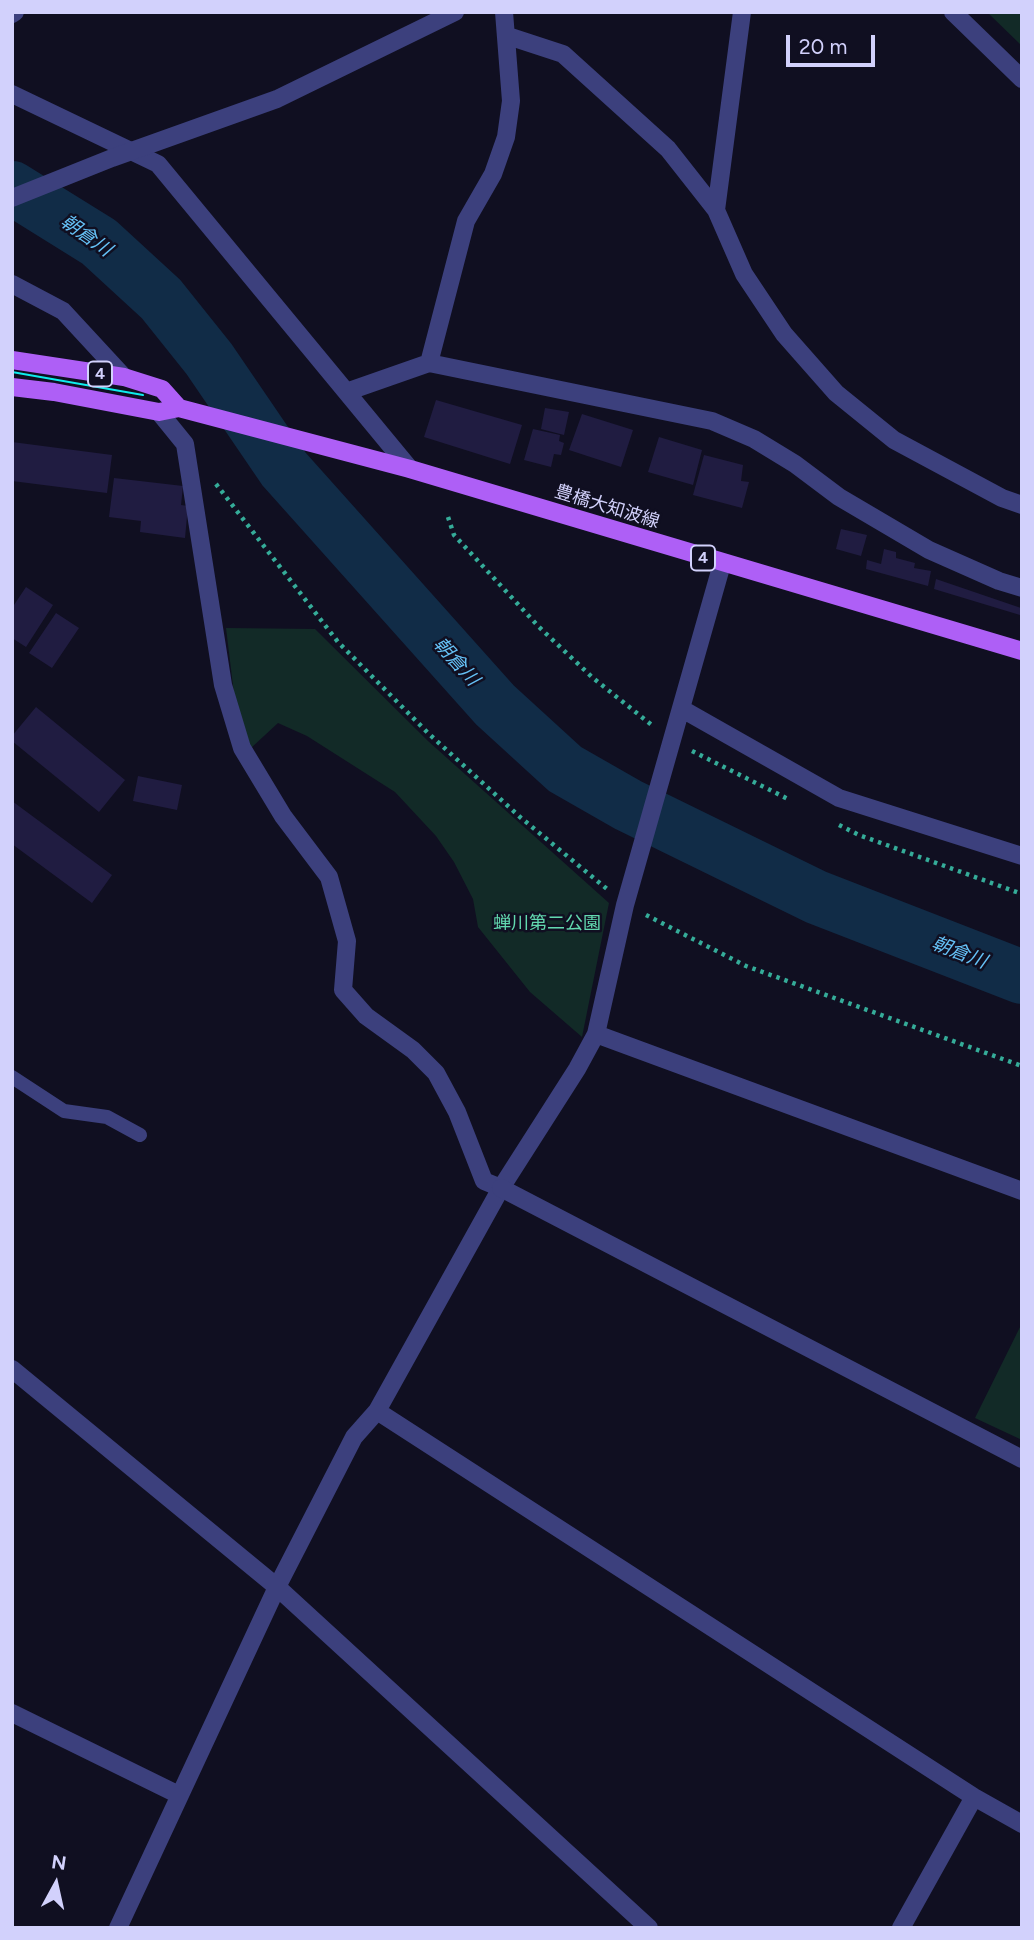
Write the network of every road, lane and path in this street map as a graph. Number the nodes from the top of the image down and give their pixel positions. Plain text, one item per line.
1 (455, 12) edge
2 (505, 12) edge
3 (742, 12) edge
4 (953, 12) edge
5 (508, 36) junction
6 (1022, 79) edge
7 (12, 94) edge
8 (130, 152) junction
9 (12, 198) edge
10 (716, 210) junction
11 (12, 284) edge
12 (12, 360) edge
13 (429, 363) junction
14 (124, 377) junction
15 (12, 387) edge
16 (349, 391) junction
17 (179, 408) junction
18 (159, 412) junction
19 (410, 469) junction
20 (211, 477) dead end
21 (1022, 505) edge
22 (448, 517) dead end
23 (722, 564) junction
24 (1022, 588) edge
25 (1022, 651) edge
26 (682, 709) junction
27 (656, 729) dead end
28 (1022, 856) edge
29 (627, 897) junction
30 (596, 1034) junction
31 (1022, 1066) edge
32 (12, 1077) edge
33 (140, 1135) dead end
34 (501, 1188) junction
35 (1022, 1191) edge
36 (12, 1369) edge
37 (377, 1411) junction
38 (1022, 1459) edge
39 (277, 1587) junction
40 (12, 1713) edge
41 (179, 1795) junction
42 (974, 1797) junction
43 (1022, 1824) edge
44 (118, 1928) edge
45 (649, 1928) edge
46 (901, 1928) edge

1 - 8 street
2 - 5 street
3 - 10 street
4 - 6 street
5 - 10 street
5 - 13 street
7 - 8 street
8 - 9 street
8 - 16 street
10 - 21 street
11 - 14 street
12 - 14 main road, 豊橋大知波線 / 4
13 - 16 street
13 - 24 street
14 - 17 main road, 豊橋大知波線 / 4
15 - 18 main road, 豊橋大知波線 / 4
16 - 19 street
17 - 18 main road, 豊橋大知波線 / 4
17 - 19 main road, 豊橋大知波線 / 4
18 - 34 street
19 - 23 main road, 豊橋大知波線 / 4
20 - 29 path
22 - 27 path
23 - 25 main road, 豊橋大知波線 / 4
23 - 26 street
26 - 28 street
26 - 29 street
29 - 30 street
29 - 31 path
30 - 34 street
30 - 35 street
32 - 33 lane
34 - 37 street
34 - 38 street
36 - 39 street
37 - 39 street
37 - 42 street
39 - 41 street
39 - 45 street
40 - 41 street
41 - 44 street
42 - 43 street
42 - 46 street

